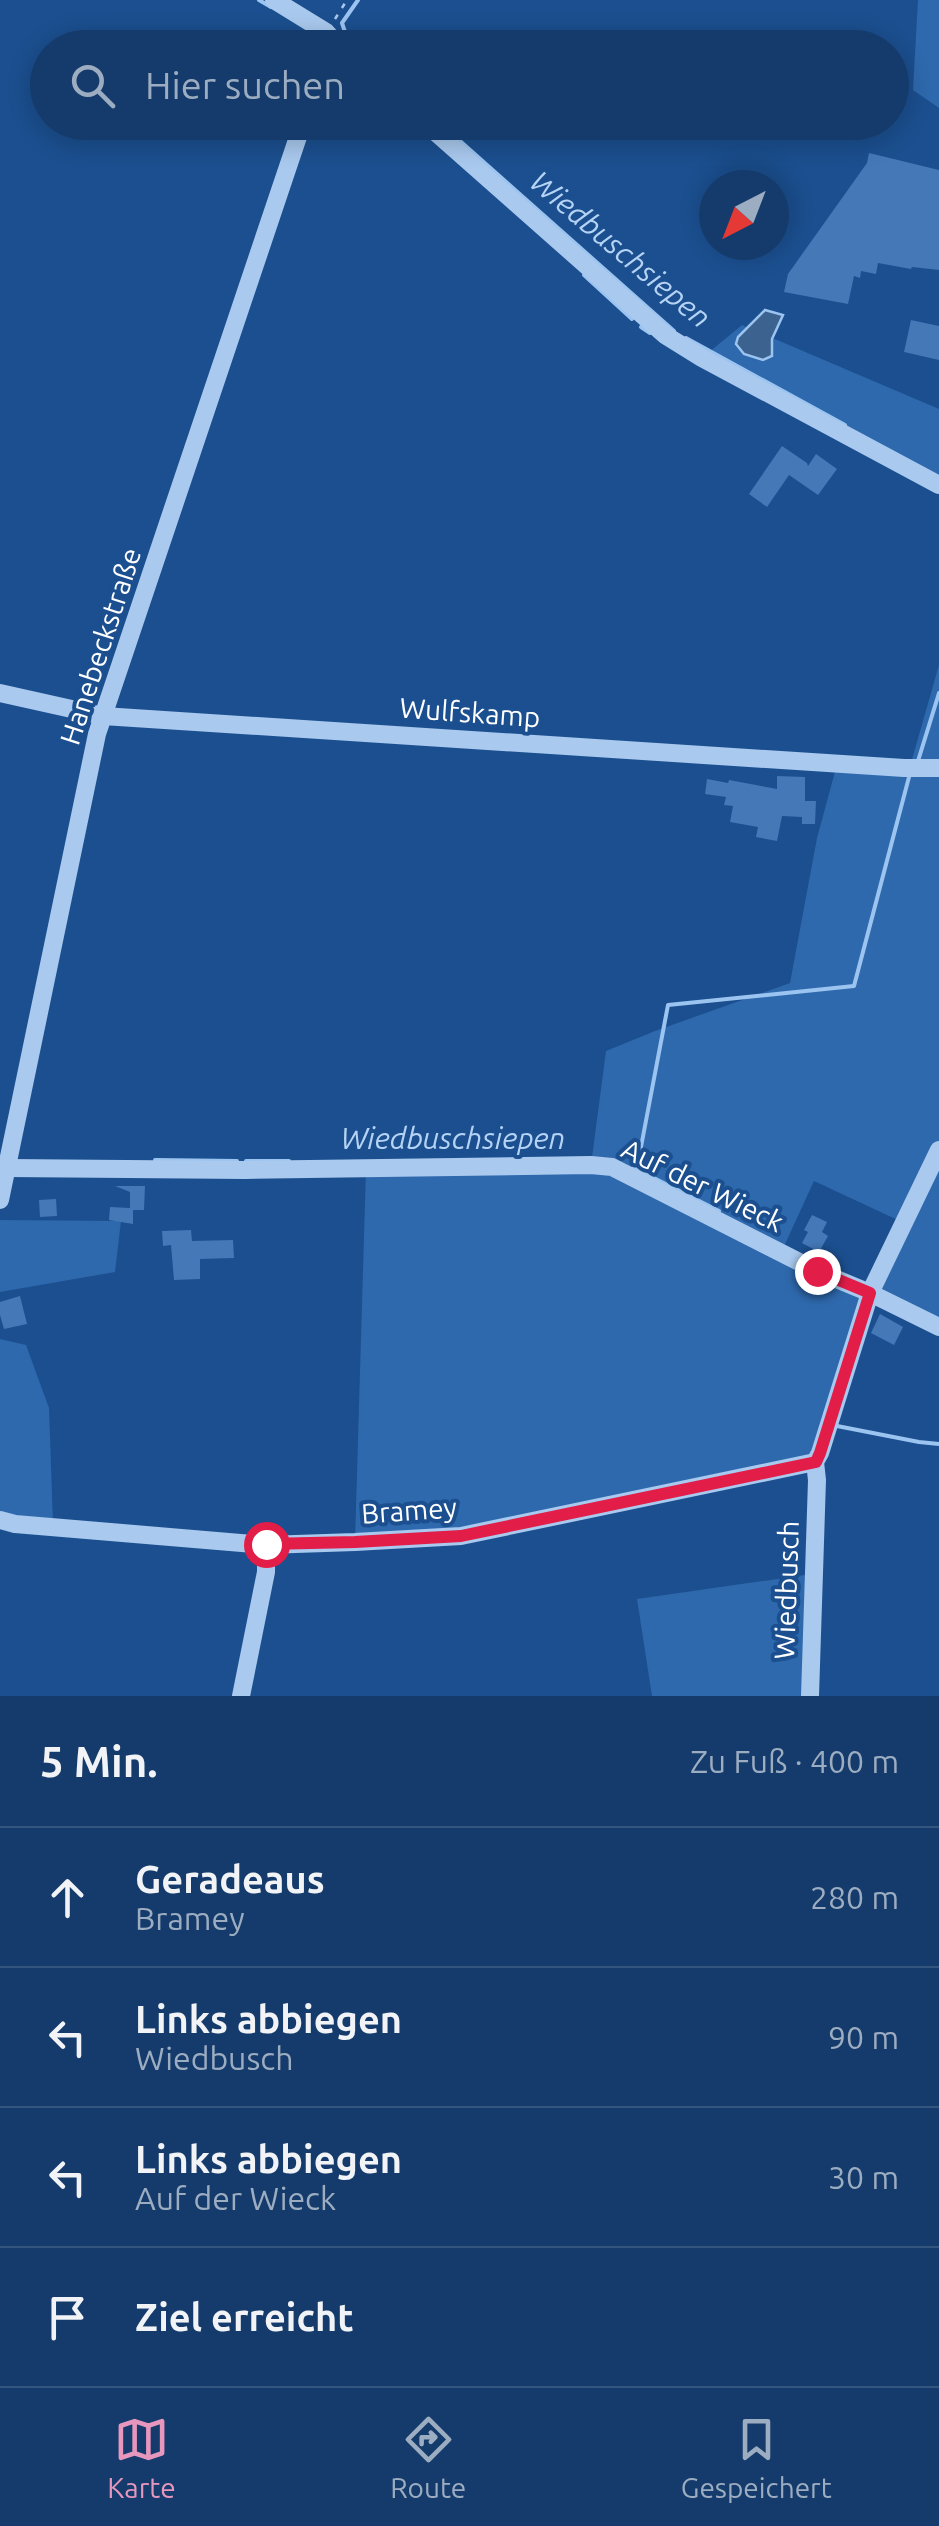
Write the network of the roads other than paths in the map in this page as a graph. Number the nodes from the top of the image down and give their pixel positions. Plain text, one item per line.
1 (274, 0) edge
2 (315, 30) edge
3 (296, 140) edge
4 (444, 140) edge
5 (939, 485) edge
6 (0, 693) edge
7 (103, 716) junction
8 (939, 768) edge
9 (939, 1150) edge
10 (7, 1168) junction
11 (0, 1200) edge
12 (870, 1293) junction
13 (939, 1327) edge
14 (816, 1462) junction
15 (0, 1520) edge
16 (266, 1544) junction
17 (241, 1696) edge
18 (810, 1696) edge

1 - 2 street
3 - 7 street, Hanebeckstraße
4 - 5 street
6 - 7 street, Wulfskamp
7 - 8 street, Wulfskamp
7 - 10 street, Hanebeckstraße
9 - 12 street, Wiedbusch
10 - 11 street, Hanebeckstraße
10 - 12 street, Auf der Wieck
12 - 13 street, Auf der Wieck
12 - 14 street, Wiedbusch
14 - 16 street, Bramey
14 - 18 street, Wiedbusch
15 - 16 street, Bramey
16 - 17 street

